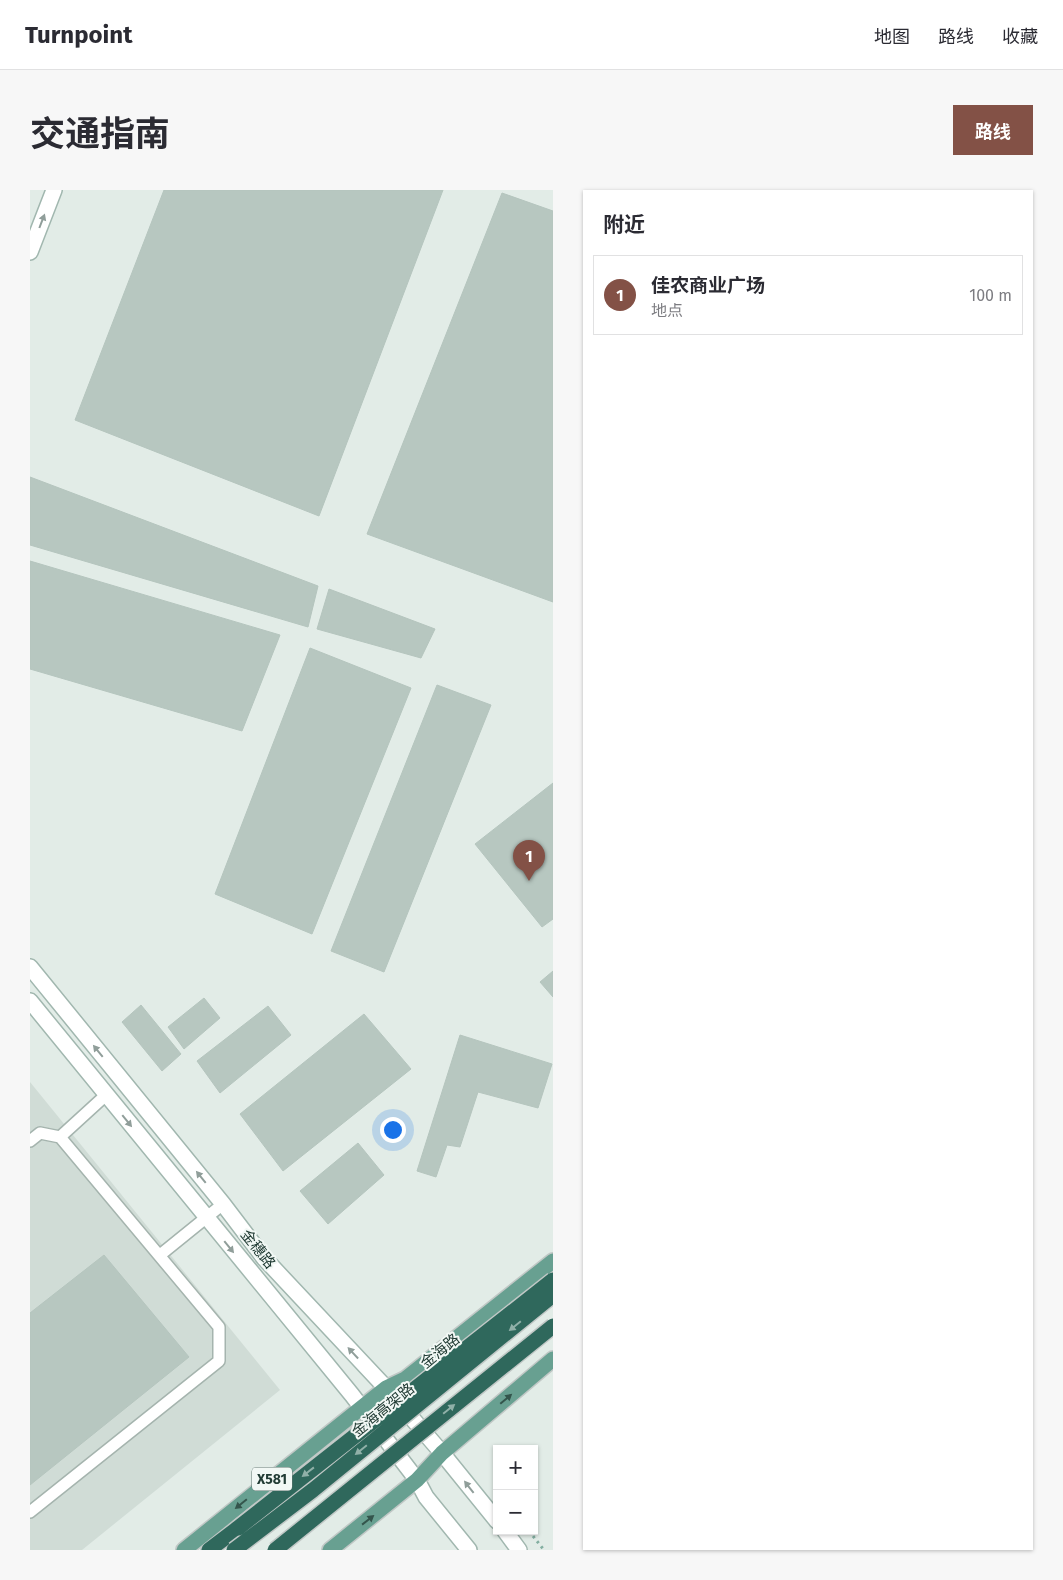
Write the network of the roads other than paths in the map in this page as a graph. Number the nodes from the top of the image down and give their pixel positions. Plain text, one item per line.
1 (54, 190) edge
2 (30, 252) edge
3 (30, 967) edge
4 (30, 1001) edge
5 (106, 1095) junction
6 (60, 1137) junction
7 (30, 1141) edge
8 (223, 1204) junction
9 (206, 1218) junction
10 (160, 1255) junction
11 (553, 1261) edge
12 (553, 1280) edge
13 (553, 1296) edge
14 (553, 1326) edge
15 (553, 1359) edge
16 (386, 1388) junction
17 (361, 1408) junction
18 (442, 1453) junction
19 (417, 1480) junction
20 (30, 1512) edge
21 (493, 1516) edge
22 (507, 1535) edge
23 (184, 1550) edge
24 (209, 1550) edge
25 (234, 1550) edge
26 (275, 1550) edge
27 (330, 1550) edge
28 (469, 1550) edge
29 (519, 1550) edge

2 -> 1 street
8 -> 3 street, 金穗路
4 - 5 street, 金穗路
5 - 6 lane
5 -> 9 street, 金穗路
6 - 7 lane
6 - 10 lane
8 - 9 lane
16 -> 8 street, 金穗路
9 - 10 lane
9 -> 17 street, 金穗路
10 - 20 lane
11 - 16 main road, 金海路 / X581
12 -> 24 highway, bridge
13 -> 25 highway, 金海高架路, bridge
26 -> 14 highway, bridge
18 -> 15 main road
16 - 17 main road, 金海路 / X581
16 - 18 street, 金穗路
17 - 19 street, 金穗路
17 -> 23 main road, 金海路 / X581
18 - 19 main road
21 -> 18 street, 金穗路
27 -> 19 main road
19 - 28 street, 金穗路
22 - 29 street

